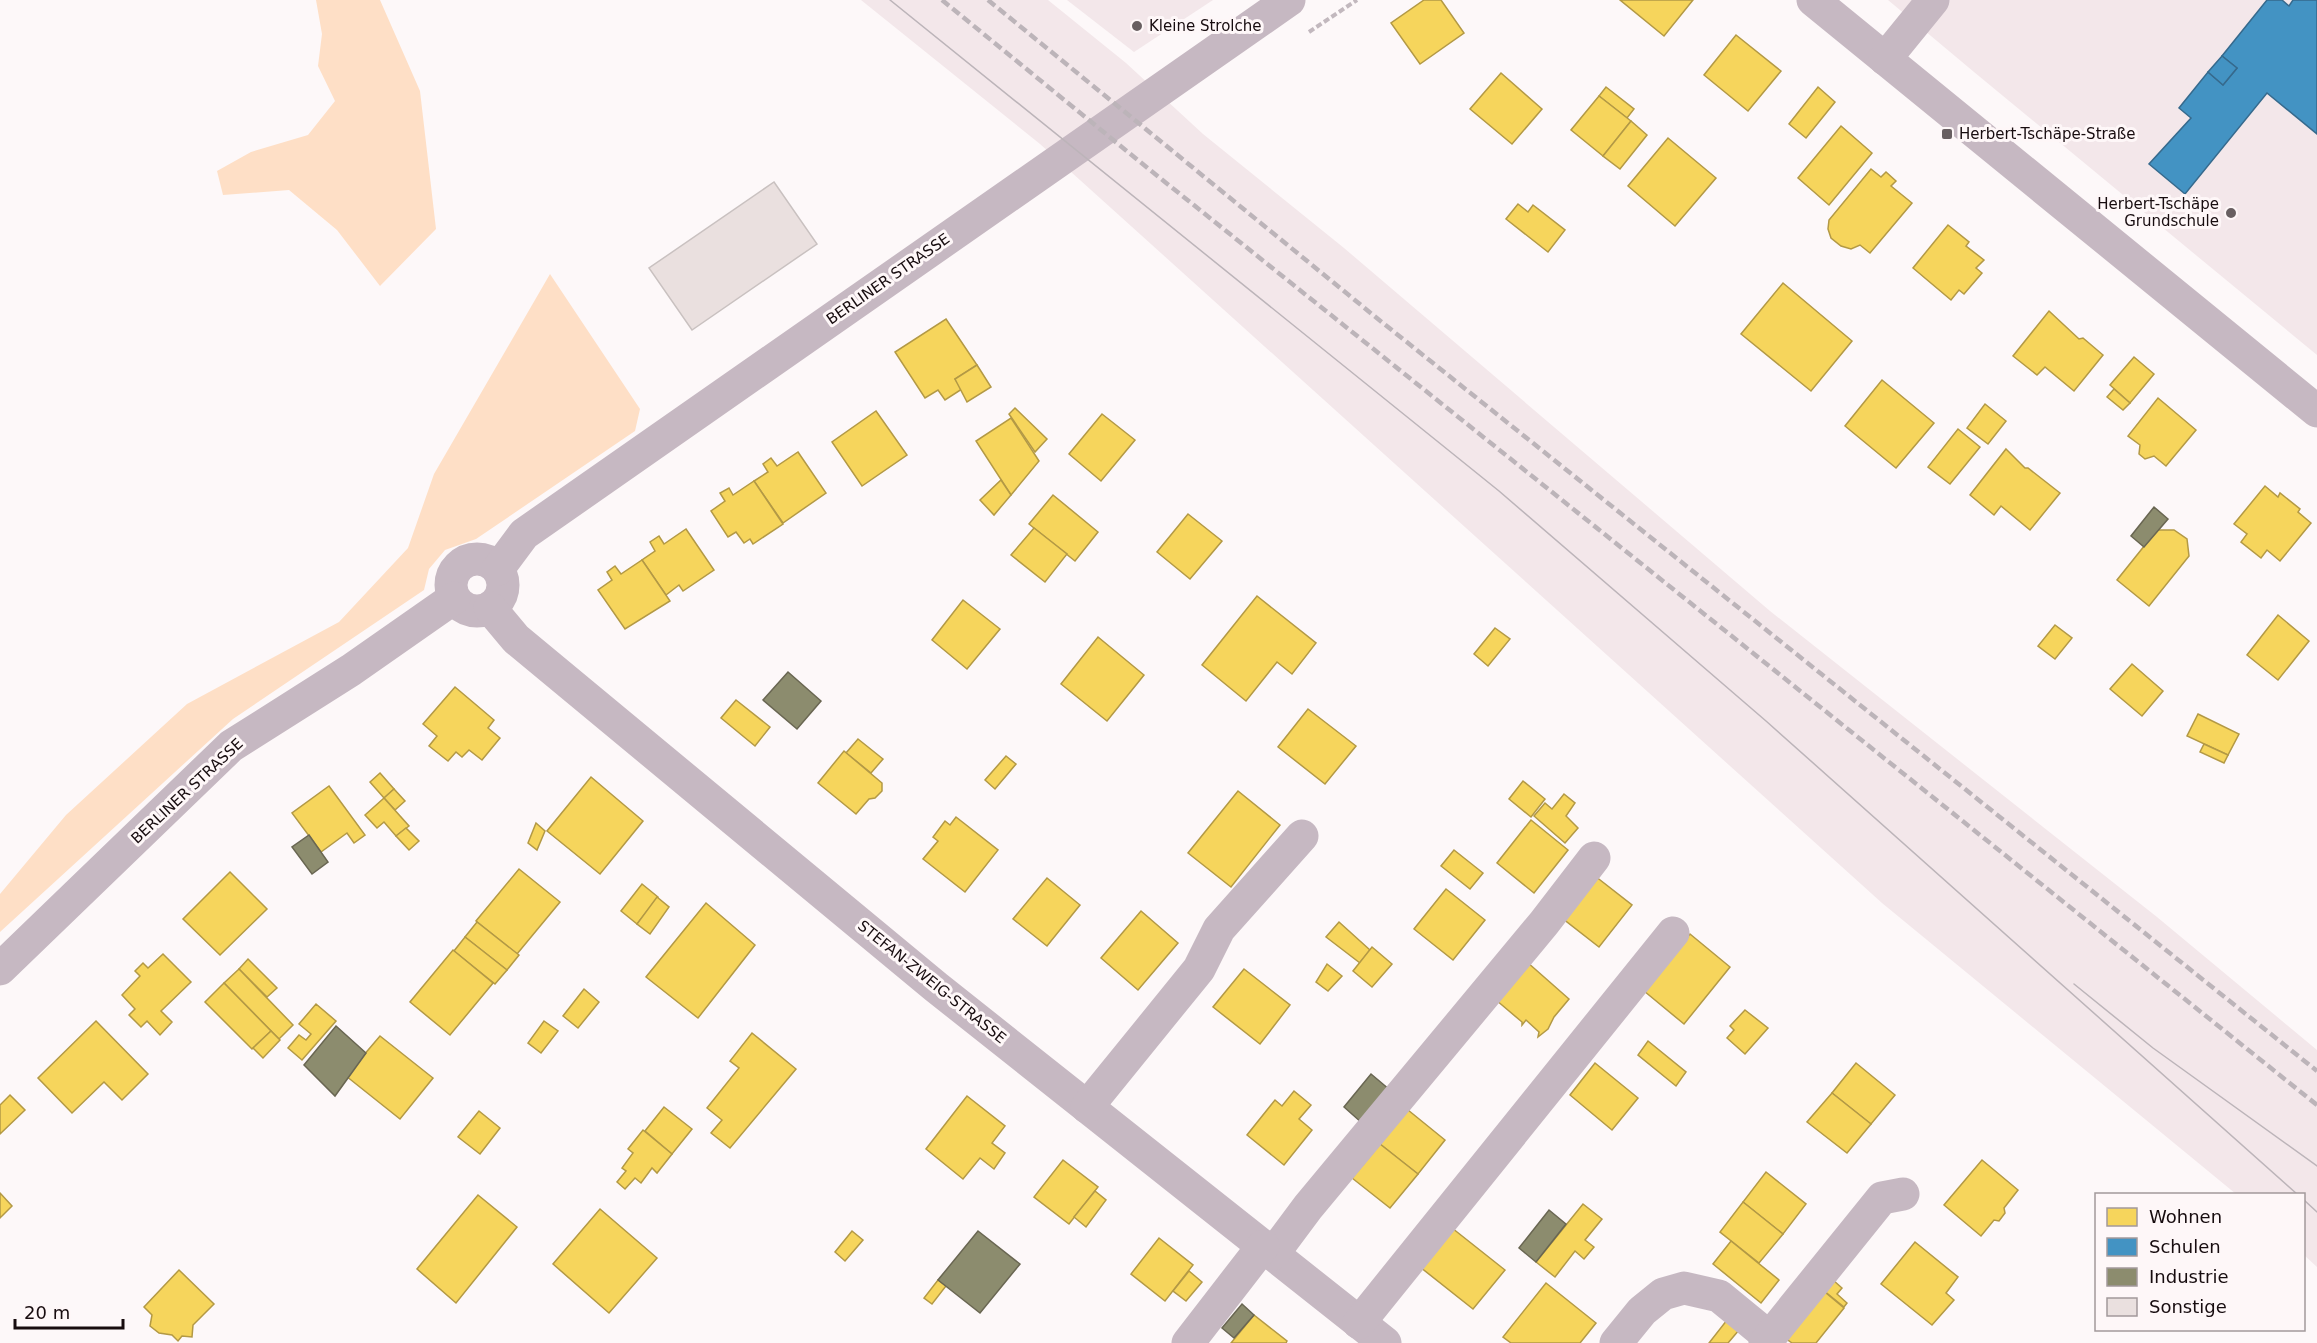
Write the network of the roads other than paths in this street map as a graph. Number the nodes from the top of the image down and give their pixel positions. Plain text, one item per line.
1 (1289, 0) edge
2 (1813, 0) edge
3 (1933, 0) edge
4 (1885, 59) junction
5 (2317, 411) edge
6 (498, 569) junction
7 (454, 598) junction
8 (490, 608) junction
9 (1302, 836) dead end
10 (1594, 858) dead end
11 (1673, 933) dead end
12 (0, 969) edge
13 (1087, 1107) junction
14 (1903, 1194) dead end
15 (1268, 1250) junction
16 (1359, 1323) junction
17 (1767, 1340) edge
18 (1188, 1343) edge
19 (1385, 1343) edge
20 (1616, 1343) edge

1 - 6 street, BERLINER STRASSE
2 - 4 street
3 - 4 street
4 - 5 street
6 - 7 street
6 - 8 street
7 - 8 street
7 - 12 street, BERLINER STRASSE
8 - 13 street, STEFAN-ZWEIG-STRASSE
9 - 13 street
10 - 15 street
11 - 16 street
13 - 15 street, STEFAN-ZWEIG-STRASSE
14 - 17 street
15 - 16 street, STEFAN-ZWEIG-STRASSE
15 - 18 street
16 - 19 street, STEFAN-ZWEIG-STRASSE
17 - 20 street

